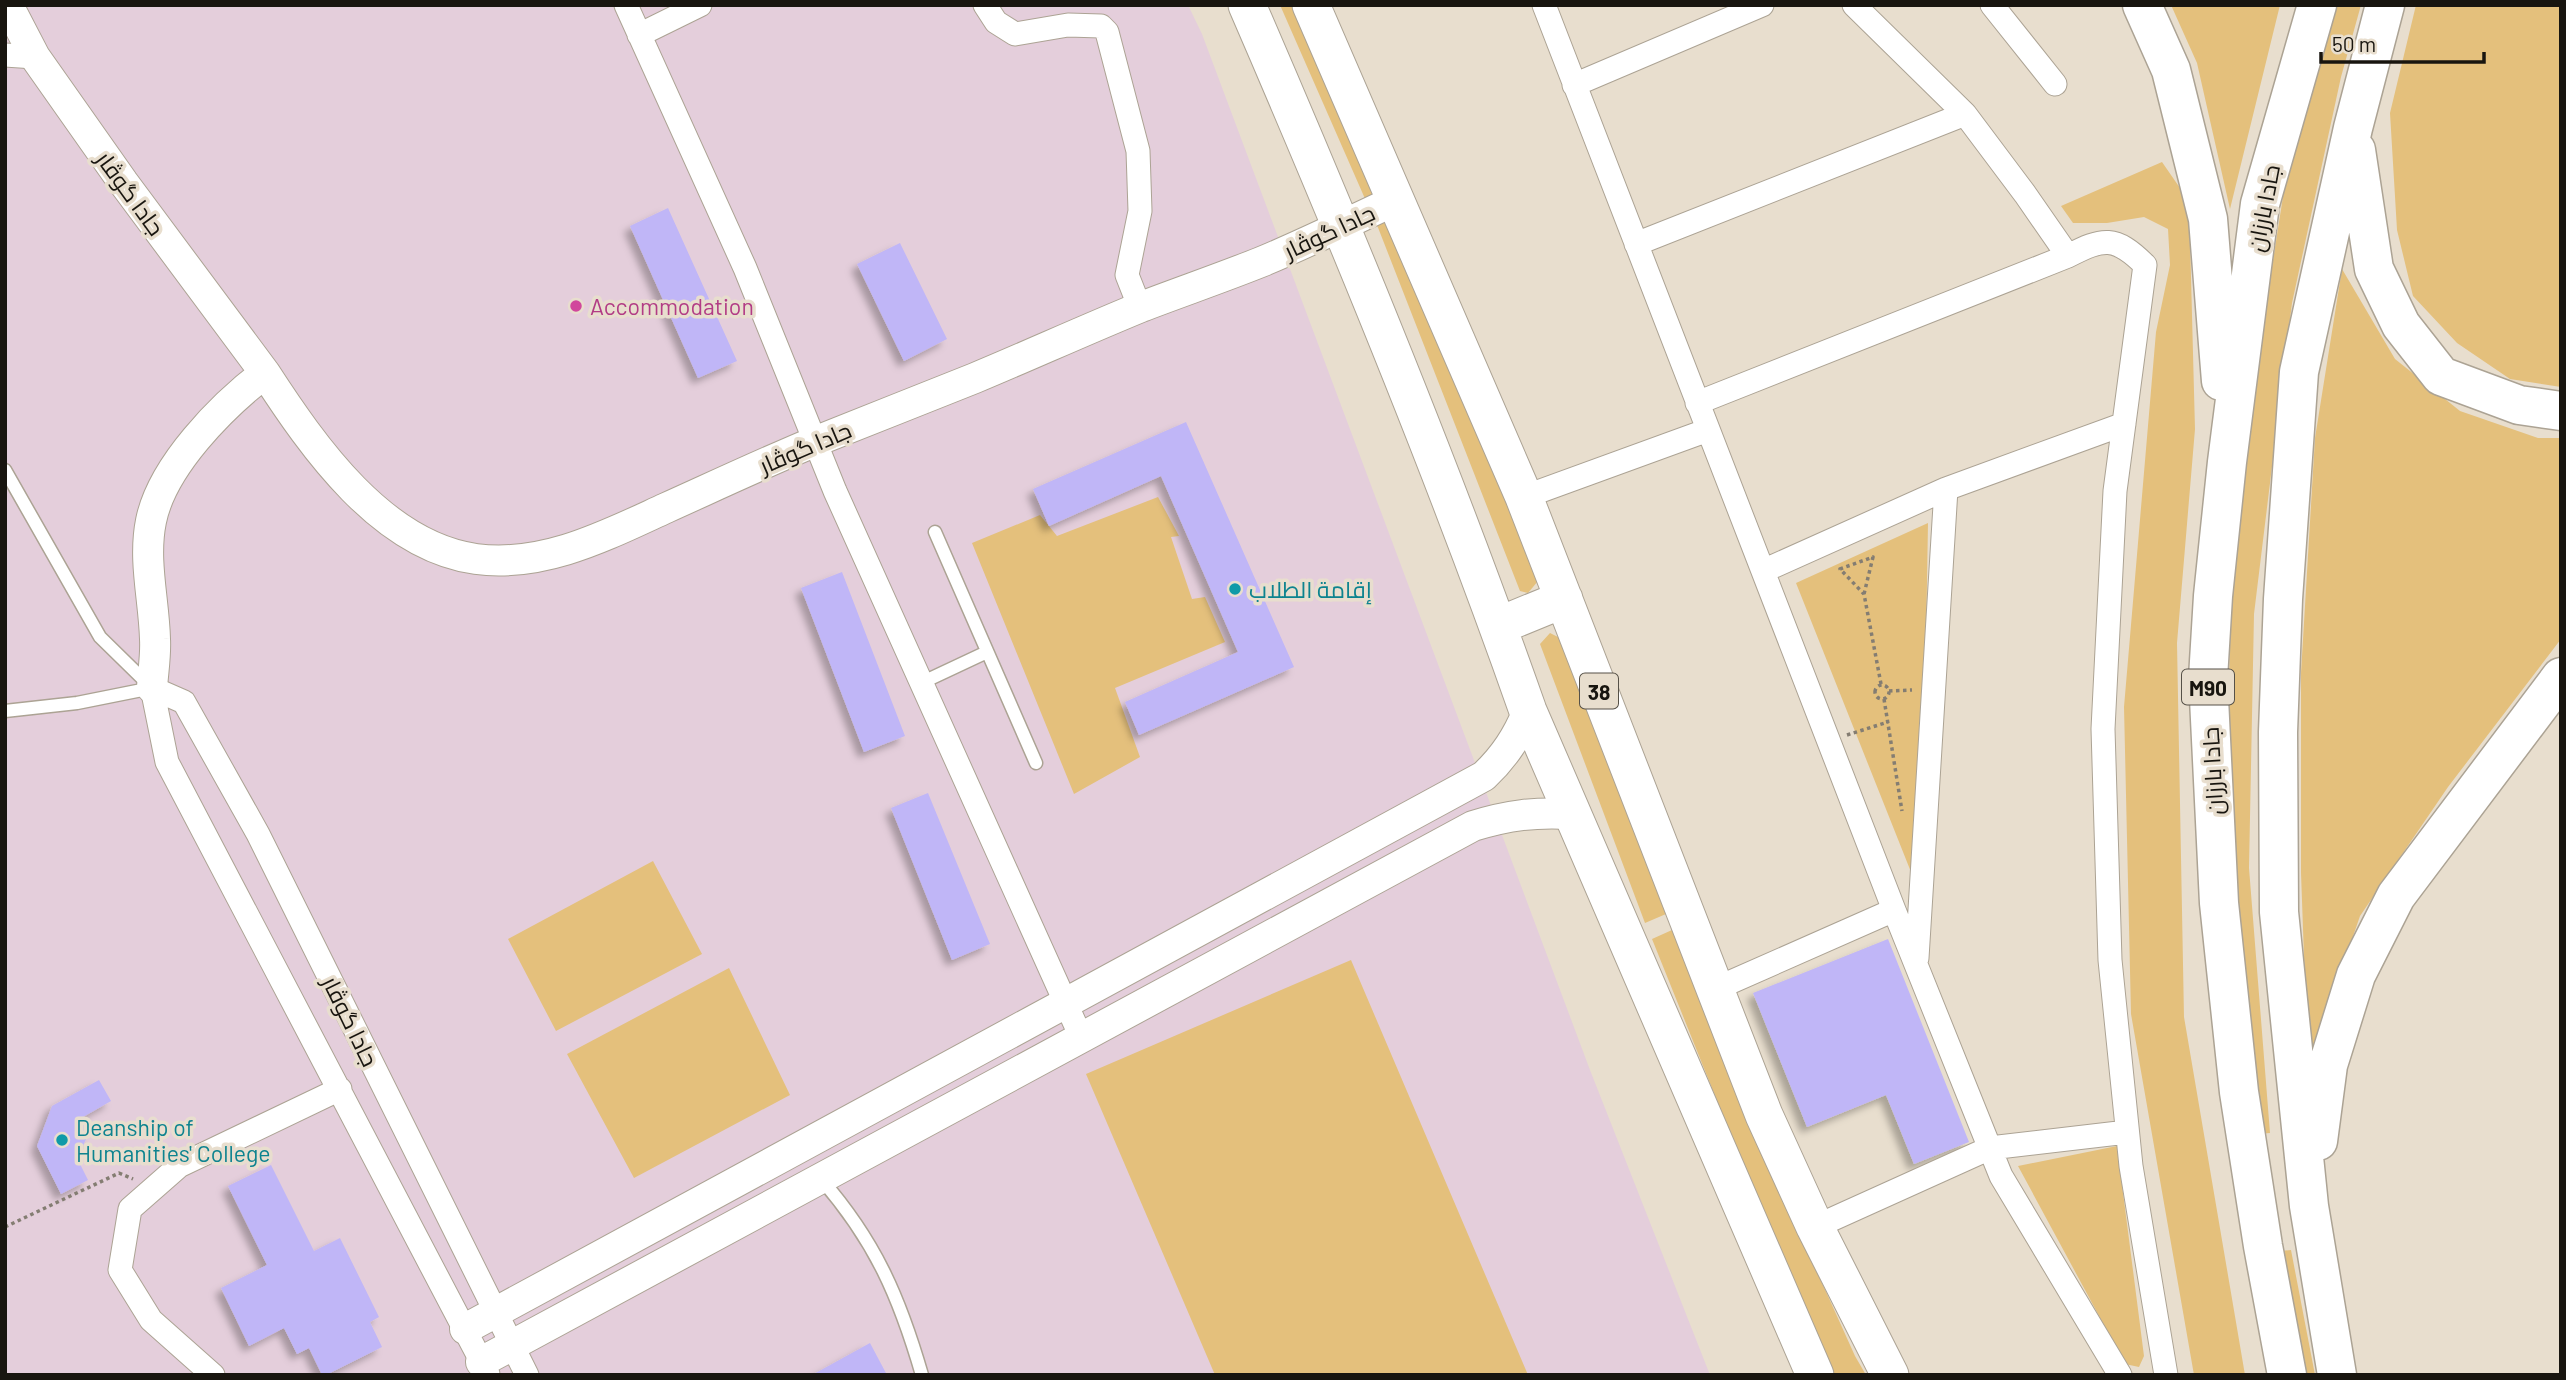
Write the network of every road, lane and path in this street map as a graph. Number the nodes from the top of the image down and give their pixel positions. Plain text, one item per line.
1 (8, 5) edge
2 (626, 5) edge
3 (700, 5) edge
4 (985, 5) edge
5 (1247, 5) edge
6 (1311, 5) edge
7 (1544, 5) edge
8 (1762, 5) edge
9 (1854, 5) edge
10 (1992, 5) edge
11 (2142, 5) edge
12 (2317, 5) edge
13 (2385, 5) edge
14 (639, 35) junction
15 (5, 55) edge
16 (35, 57) junction
17 (2054, 84) dead end
18 (1574, 85) junction
19 (1965, 114) junction
20 (2353, 128) junction
21 (1396, 200) junction
22 (1342, 225) junction
23 (1636, 244) junction
24 (2068, 256) junction
25 (1140, 308) junction
26 (265, 373) junction
27 (1698, 402) junction
28 (2561, 411) edge
29 (2124, 424) junction
30 (1708, 430) junction
31 (816, 441) junction
32 (2227, 462) junction
33 (5, 470) edge
34 (1946, 489) junction
35 (1524, 497) junction
36 (935, 532) dead end
37 (1763, 571) junction
38 (1864, 594) junction
39 (1564, 599) junction
40 (1498, 626) junction
41 (987, 652) junction
42 (2561, 677) edge
43 (921, 683) junction
44 (1881, 684) junction
45 (152, 688) junction
46 (1919, 690) dead end
47 (1889, 691) junction
48 (1884, 699) junction
49 (5, 711) edge
50 (1528, 711) junction
51 (1888, 722) junction
52 (1829, 741) junction
53 (1036, 763) dead end
54 (1454, 793) junction
55 (1571, 814) junction
56 (1903, 817) dead end
57 (1474, 825) junction
58 (1894, 910) junction
59 (1916, 966) junction
60 (1715, 989) junction
61 (1066, 1004) junction
62 (1081, 1037) junction
63 (340, 1089) junction
64 (2127, 1132) junction
65 (1990, 1148) junction
66 (820, 1178) junction
67 (153, 1189) junction
68 (2309, 1206) junction
69 (5, 1227) edge
70 (1815, 1227) junction
71 (495, 1313) junction
72 (465, 1329) junction
73 (511, 1347) junction
74 (1807, 1366) edge
75 (485, 1368) edge
76 (2286, 1370) edge
77 (213, 1375) edge
78 (527, 1375) edge
79 (922, 1375) edge
80 (1890, 1375) edge
81 (2120, 1375) edge
82 (2166, 1375) edge
83 (2337, 1375) edge

1 - 16 street, جادا گوڤار
2 - 14 street
3 - 14 street
4 - 25 street
5 - 22 main road
6 - 21 main road, 38
7 - 18 street
8 - 18 street
9 - 19 street
10 - 17 street
11 - 32 highway
12 - 32 highway, جادا بارزان / M90
13 - 20 highway
14 - 31 street
15 - 16 street
16 - 26 street, جادا گوڤار
18 - 23 street
19 - 23 street
19 - 24 street
20 - 28 highway
20 - 68 highway
21 - 22 street, جادا گوڤار
21 - 35 main road, 38
22 - 25 street, جادا گوڤار
22 - 40 main road
23 - 27 street
24 - 27 street
24 - 29 street
25 - 31 street, جادا گوڤار
26 - 31 street, جادا گوڤار
26 - 45 street, جادا گوڤار
27 - 30 street
29 - 34 street
29 - 64 street
30 - 35 street
30 - 37 street
31 - 43 street
32 - 76 highway, جادا بارزان / M90
33 - 45 lane
34 - 37 street
34 - 59 street
35 - 39 main road, 38
36 - 41 lane
37 - 52 street
38 - 38 path
38 - 44 path
39 - 40 main road
39 - 60 main road, 38
40 - 50 main road
41 - 43 lane
41 - 53 lane
42 - 68 highway
43 - 61 street
44 - 47 path
44 - 48 path
45 - 49 lane
45 - 63 street, جادا گوڤار
45 - 71 street, جادا گوڤار
46 - 47 path
47 - 48 path
48 - 51 path
50 - 54 street
50 - 55 main road
51 - 52 path
51 - 56 path
52 - 58 street
54 - 57 street
54 - 61 street
55 - 57 street
55 - 74 main road
57 - 62 street
58 - 59 street
58 - 60 street
59 - 65 street
60 - 70 main road, 38
61 - 62 street
61 - 71 street
62 - 66 street
63 - 67 street
63 - 72 street, جادا گوڤار
64 - 65 street
64 - 82 street
65 - 70 street
65 - 81 street
66 - 73 street
66 - 79 lane
67 - 69 path
67 - 77 street
68 - 83 highway
70 - 80 main road, 38
71 - 72 street
71 - 73 street, جادا گوڤار
72 - 75 street, جادا گوڤار
73 - 75 street
73 - 78 street, جادا گوڤار

